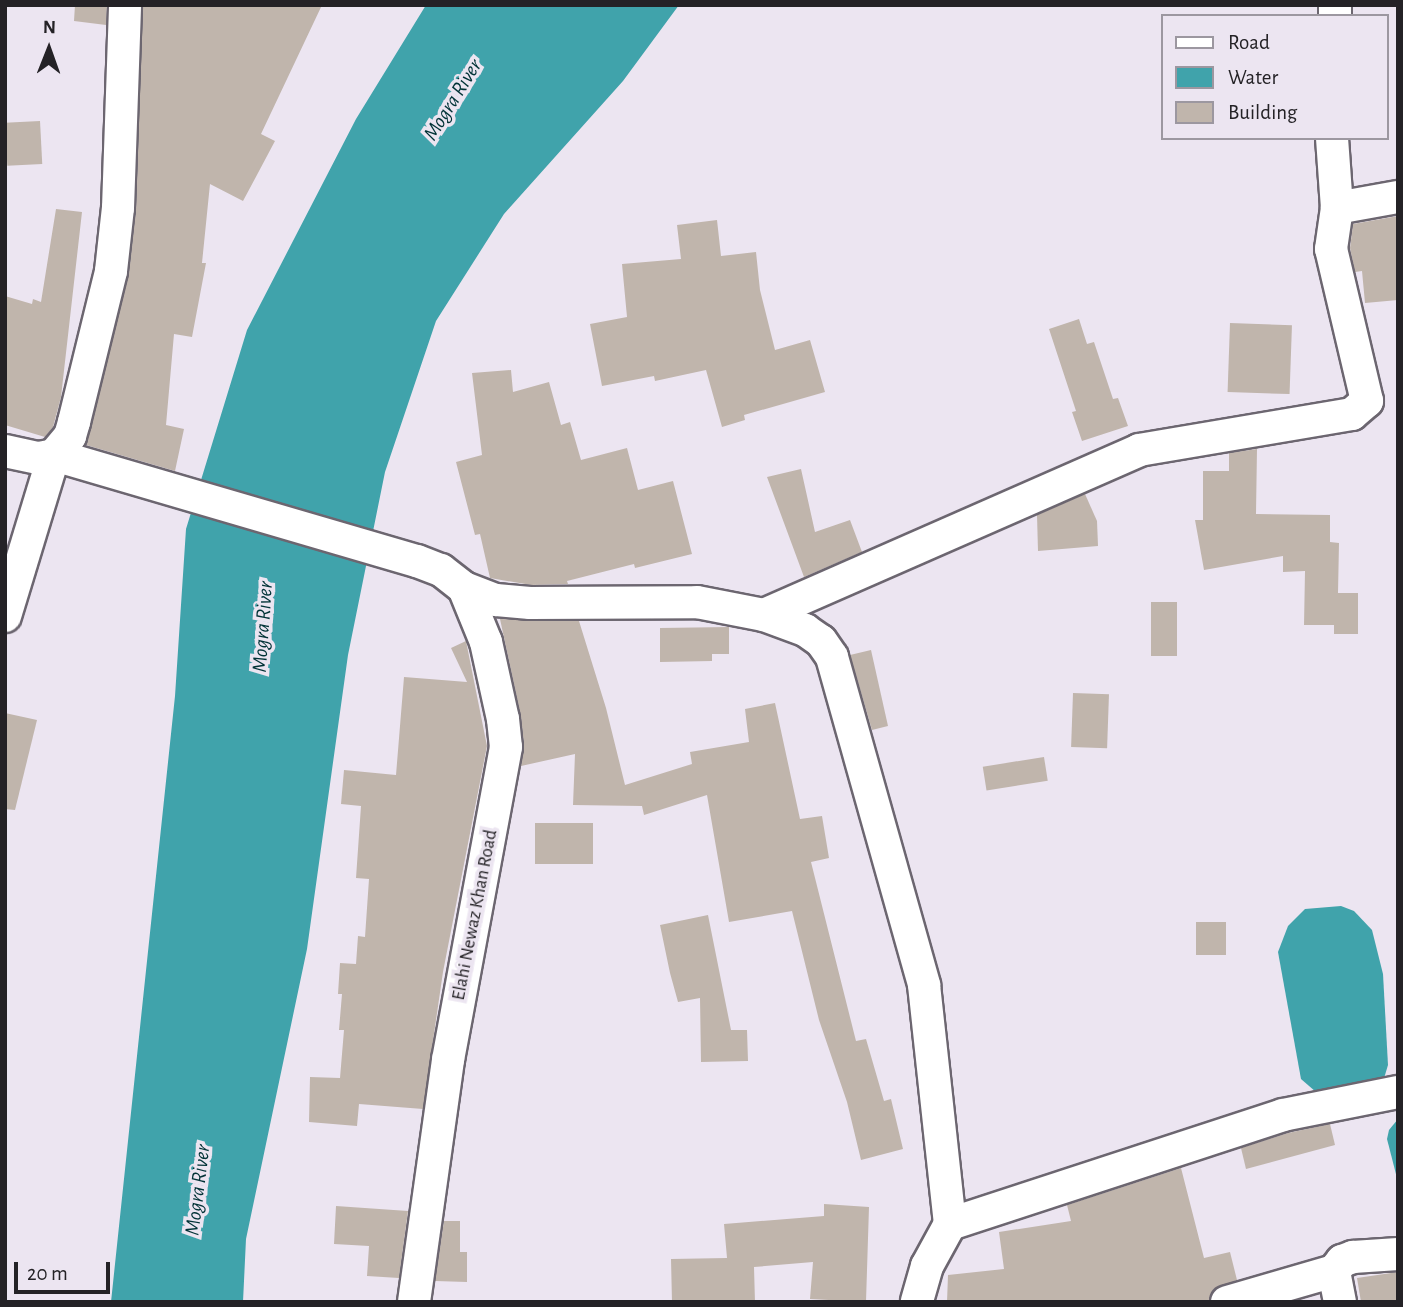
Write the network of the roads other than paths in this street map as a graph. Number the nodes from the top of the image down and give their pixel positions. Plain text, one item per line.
1 (125, 5) edge
2 (1332, 140) edge
3 (1398, 197) edge
4 (1337, 208) junction
5 (5, 451) edge
6 (54, 455) junction
7 (464, 588) junction
8 (764, 615) junction
9 (5, 616) edge
10 (1398, 1093) edge
11 (950, 1224) junction
12 (1398, 1254) edge
13 (1334, 1271) junction
14 (414, 1302) edge
15 (917, 1302) edge
16 (1227, 1302) edge
17 (1340, 1302) edge

1 - 6 street
2 - 4 street
3 - 4 street
4 - 8 street
5 - 6 street
6 - 7 street
6 - 9 street
7 - 8 street
7 - 14 street, Elahi Newaz Khan Road
8 - 11 street
10 - 11 street
11 - 15 street
12 - 13 street
13 - 16 street
13 - 17 street

